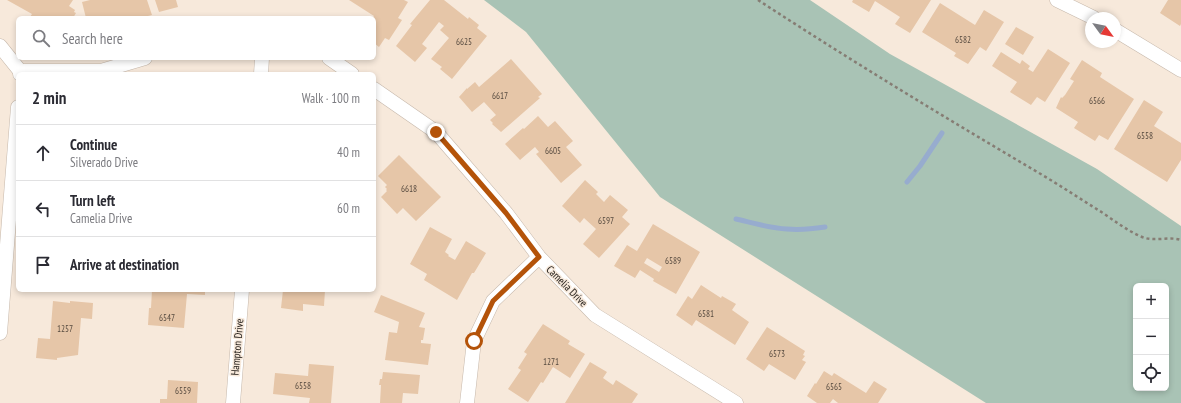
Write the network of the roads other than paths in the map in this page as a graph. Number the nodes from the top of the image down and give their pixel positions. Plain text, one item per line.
1 (1057, 0) edge
2 (1085, 14) edge
3 (1121, 34) edge
4 (0, 46) edge
5 (138, 60) edge
6 (262, 60) edge
7 (332, 60) edge
8 (1181, 70) edge
9 (19, 72) edge
10 (60, 72) edge
11 (261, 72) edge
12 (349, 72) edge
13 (376, 90) edge
14 (16, 132) edge
15 (539, 257) junction
16 (242, 292) edge
17 (0, 333) edge
18 (233, 403) edge
19 (467, 403) edge
20 (736, 403) edge

1 - 2 street
3 - 8 street
4 - 9 street
5 - 10 street
6 - 11 street
7 - 12 street
13 - 15 street, Camelia Drive
14 - 17 street
15 - 19 street
15 - 20 street, Camelia Drive
16 - 18 street, Hampton Drive

